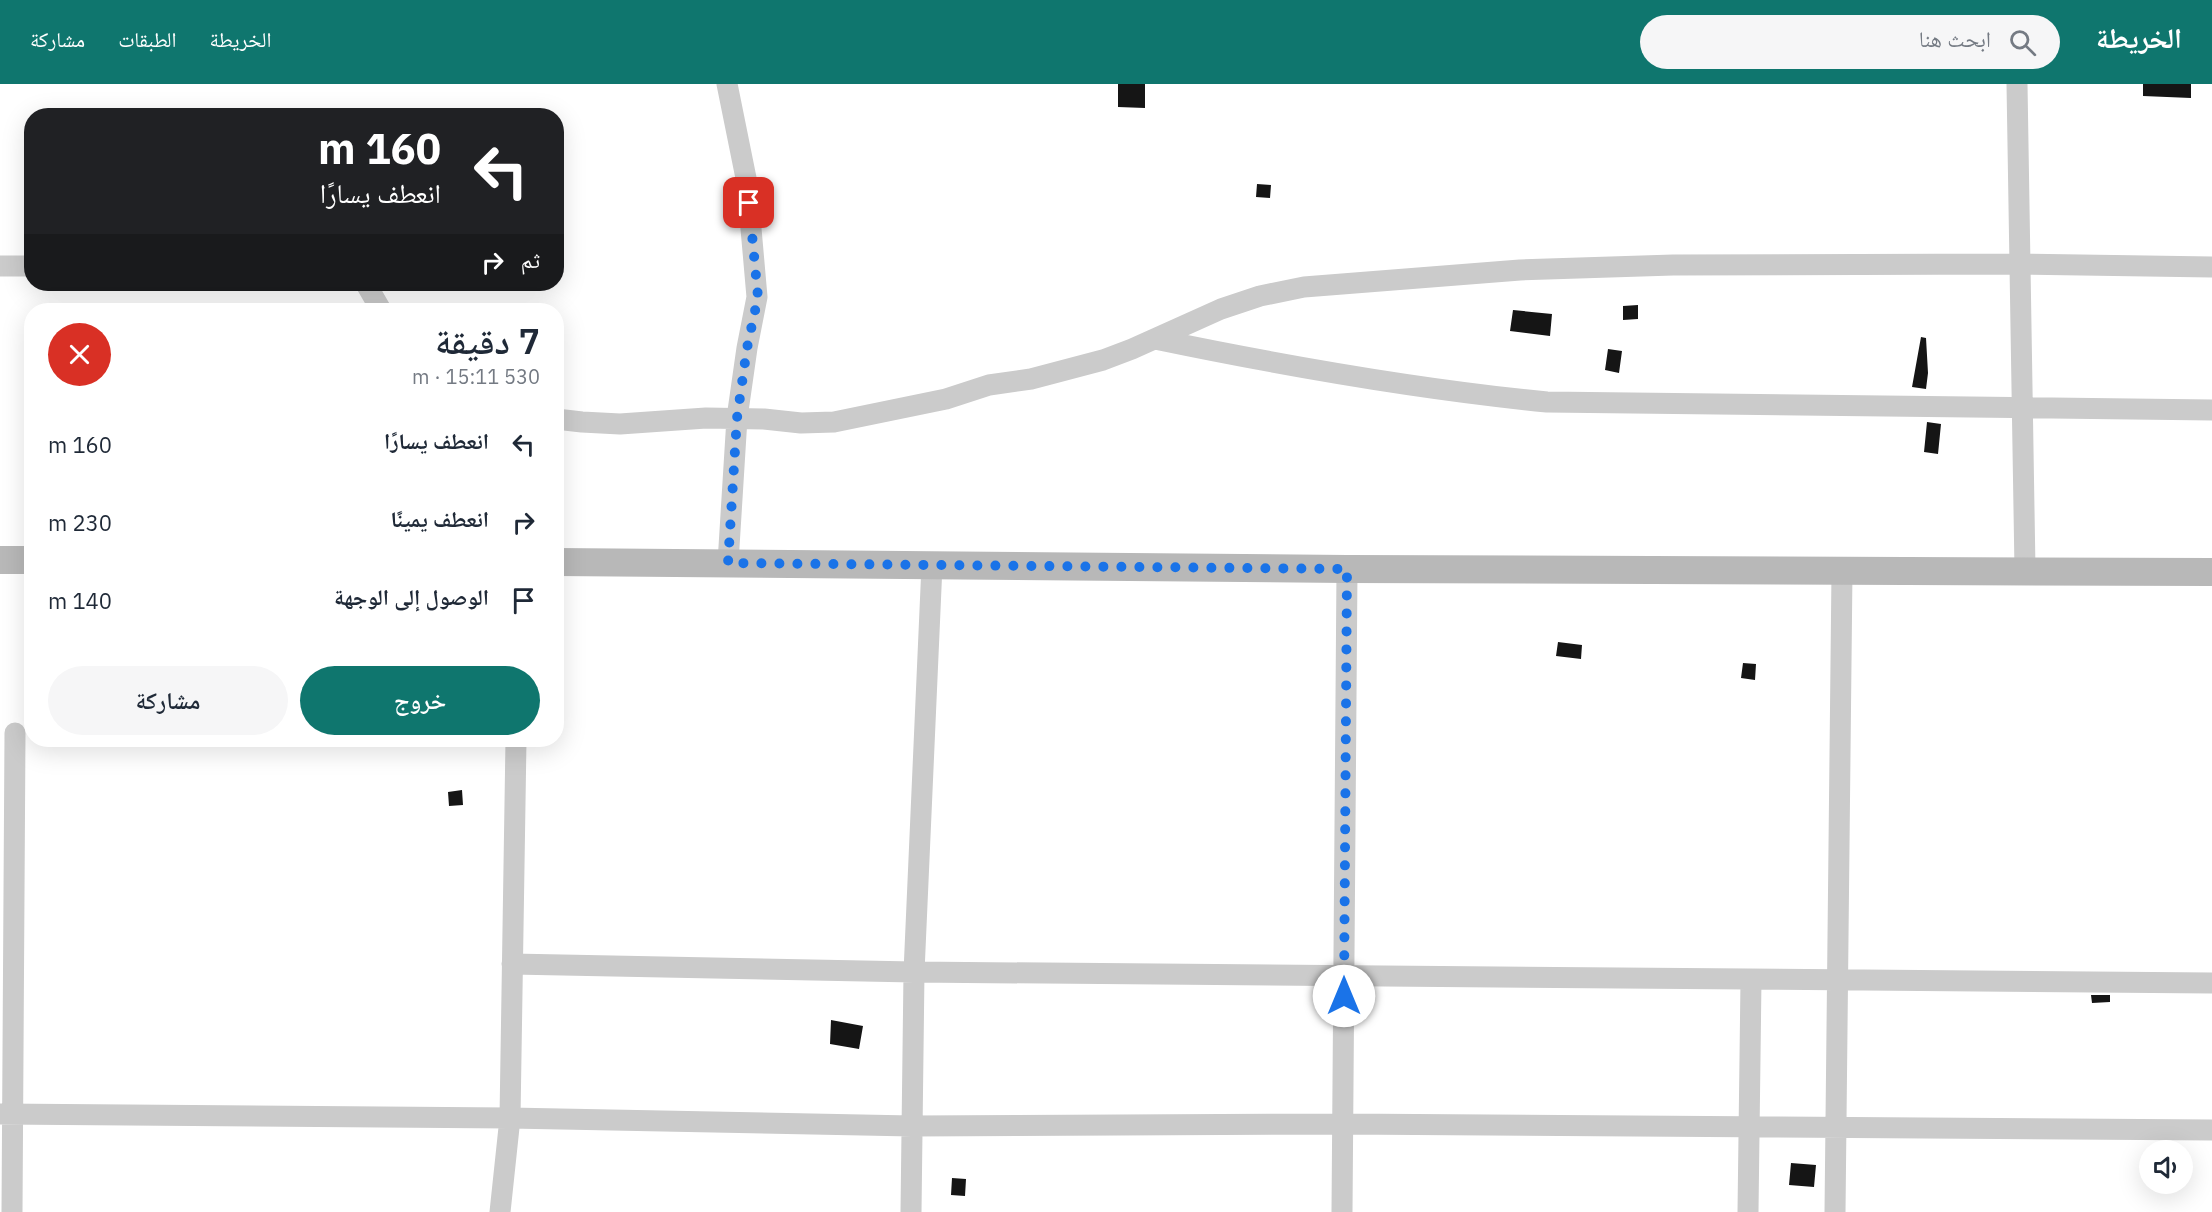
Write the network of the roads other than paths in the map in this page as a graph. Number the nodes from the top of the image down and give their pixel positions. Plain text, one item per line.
1 (726, 84) edge
2 (2017, 84) edge
3 (2018, 264) junction
4 (0, 266) edge
5 (24, 266) edge
6 (2212, 267) edge
7 (1155, 339) junction
8 (2020, 407) junction
9 (2212, 410) edge
10 (737, 418) junction
11 (564, 420) edge
12 (0, 560) edge
13 (24, 560) edge
14 (564, 562) edge
15 (728, 563) junction
16 (932, 565) junction
17 (1347, 569) junction
18 (2025, 570) junction
19 (1842, 571) junction
20 (2212, 572) edge
21 (15, 733) edge
22 (516, 747) edge
23 (512, 964) junction
24 (7, 970) edge
25 (914, 972) junction
26 (1344, 975) junction
27 (1751, 980) junction
28 (1838, 980) junction
29 (2212, 983) edge
30 (6, 1114) edge
31 (510, 1118) junction
32 (1342, 1125) junction
33 (912, 1126) junction
34 (1835, 1127) junction
35 (1748, 1128) junction
36 (2212, 1130) edge
37 (12, 1212) edge
38 (500, 1212) edge
39 (911, 1212) edge
40 (1342, 1212) edge
41 (1748, 1212) edge
42 (1835, 1212) edge

1 - 10 street
2 - 3 street
3 - 6 street
3 - 7 street
3 - 8 street
4 - 5 street
7 - 8 street
7 - 10 street
8 - 9 street
8 - 18 street
10 - 11 street
10 - 15 street
12 - 13 street
14 - 15 street
15 - 16 street
16 - 17 street
16 - 25 street
17 - 19 street
17 - 26 street
18 - 19 street
18 - 20 street
19 - 28 street
21 - 24 street
22 - 23 street
23 - 25 street
23 - 31 street
24 - 30 street
25 - 26 street
25 - 33 street
26 - 27 street
26 - 32 street
27 - 28 street
27 - 35 street
28 - 29 street
28 - 34 street
30 - 31 street
30 - 37 street
31 - 33 street
31 - 38 street
32 - 33 street
32 - 35 street
32 - 40 street
33 - 39 street
34 - 35 street
34 - 36 street
34 - 42 street
35 - 41 street

